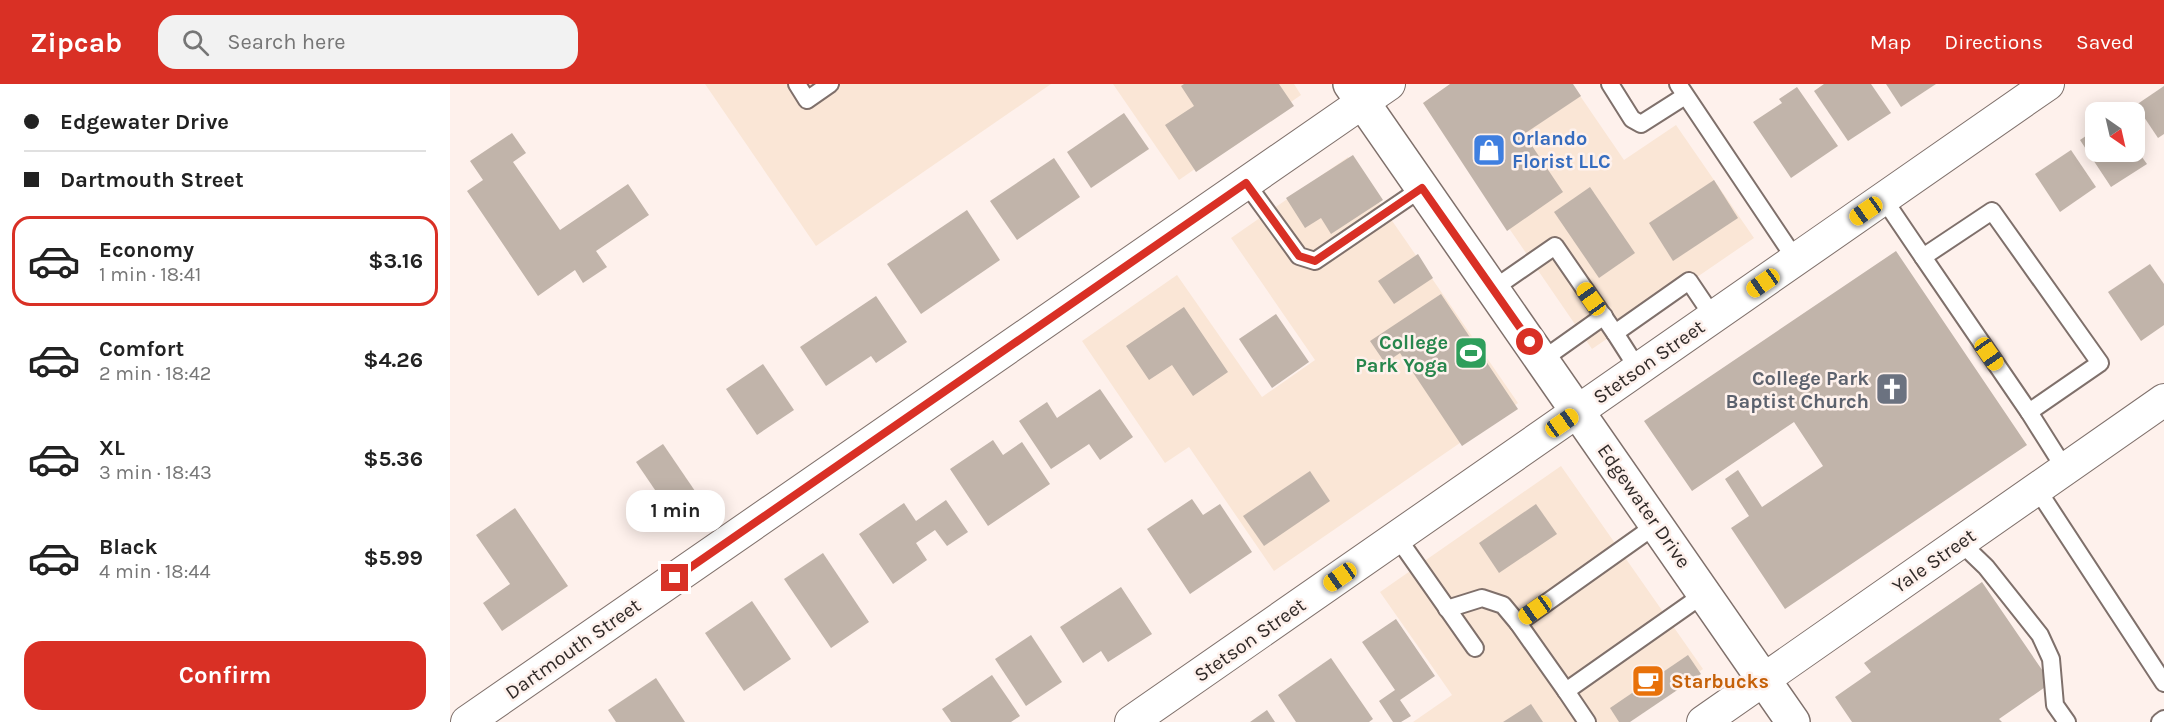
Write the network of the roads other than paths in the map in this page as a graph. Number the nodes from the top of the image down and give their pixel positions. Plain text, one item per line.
1 (797, 84) edge
2 (830, 84) edge
3 (1610, 84) edge
4 (2048, 84) edge
5 (1367, 90) edge
6 (1682, 90) edge
7 (1246, 183) junction
8 (1422, 188) junction
9 (1883, 198) junction
10 (1923, 257) junction
11 (1796, 260) junction
12 (1493, 289) junction
13 (1604, 316) junction
14 (1714, 318) junction
15 (1614, 333) junction
16 (1542, 360) junction
17 (1638, 369) junction
18 (2164, 400) edge
19 (1578, 411) junction
20 (2030, 412) junction
21 (2065, 469) junction
22 (2037, 489) junction
23 (1656, 525) junction
24 (1397, 537) junction
25 (1960, 542) junction
26 (1704, 594) junction
27 (1448, 609) junction
28 (1518, 622) junction
29 (1475, 648) dead end
30 (1764, 680) junction
31 (2164, 683) edge
32 (1566, 691) junction
33 (2164, 719) edge
34 (467, 722) edge
35 (1131, 722) edge
36 (1587, 722) edge
37 (1703, 722) edge
38 (1793, 722) edge
39 (2067, 722) edge
40 (2160, 722) edge

1 - 2 lane
3 - 6 lane
4 - 9 street, Stetson Street
5 - 7 street, Dartmouth Street
5 - 8 street, Edgewater Drive
6 - 11 lane
7 - 8 lane
7 - 34 street, Dartmouth Street
8 - 12 street, Edgewater Drive
9 - 10 lane
9 - 11 street, Stetson Street
10 - 20 lane
10 - 20 lane
11 - 14 street, Stetson Street
12 - 13 lane
12 - 16 street, Edgewater Drive
13 - 15 lane
13 - 16 lane
14 - 15 lane
14 - 17 street, Stetson Street
15 - 17 lane
16 - 19 street, Edgewater Drive
17 - 19 street, Stetson Street
18 - 21 street, Yale Street
19 - 23 street, Edgewater Drive
19 - 24 street, Stetson Street
20 - 21 lane
21 - 22 street, Yale Street
22 - 25 street, Yale Street
22 - 31 lane
23 - 26 street, Edgewater Drive
23 - 28 lane
24 - 27 lane
24 - 35 street, Stetson Street
25 - 30 street, Yale Street
25 - 39 lane
26 - 30 street, Edgewater Drive
26 - 32 lane
27 - 28 lane
27 - 29 lane
28 - 32 lane
30 - 37 street, Yale Street
30 - 38 street, Edgewater Drive
32 - 36 lane
33 - 40 lane

